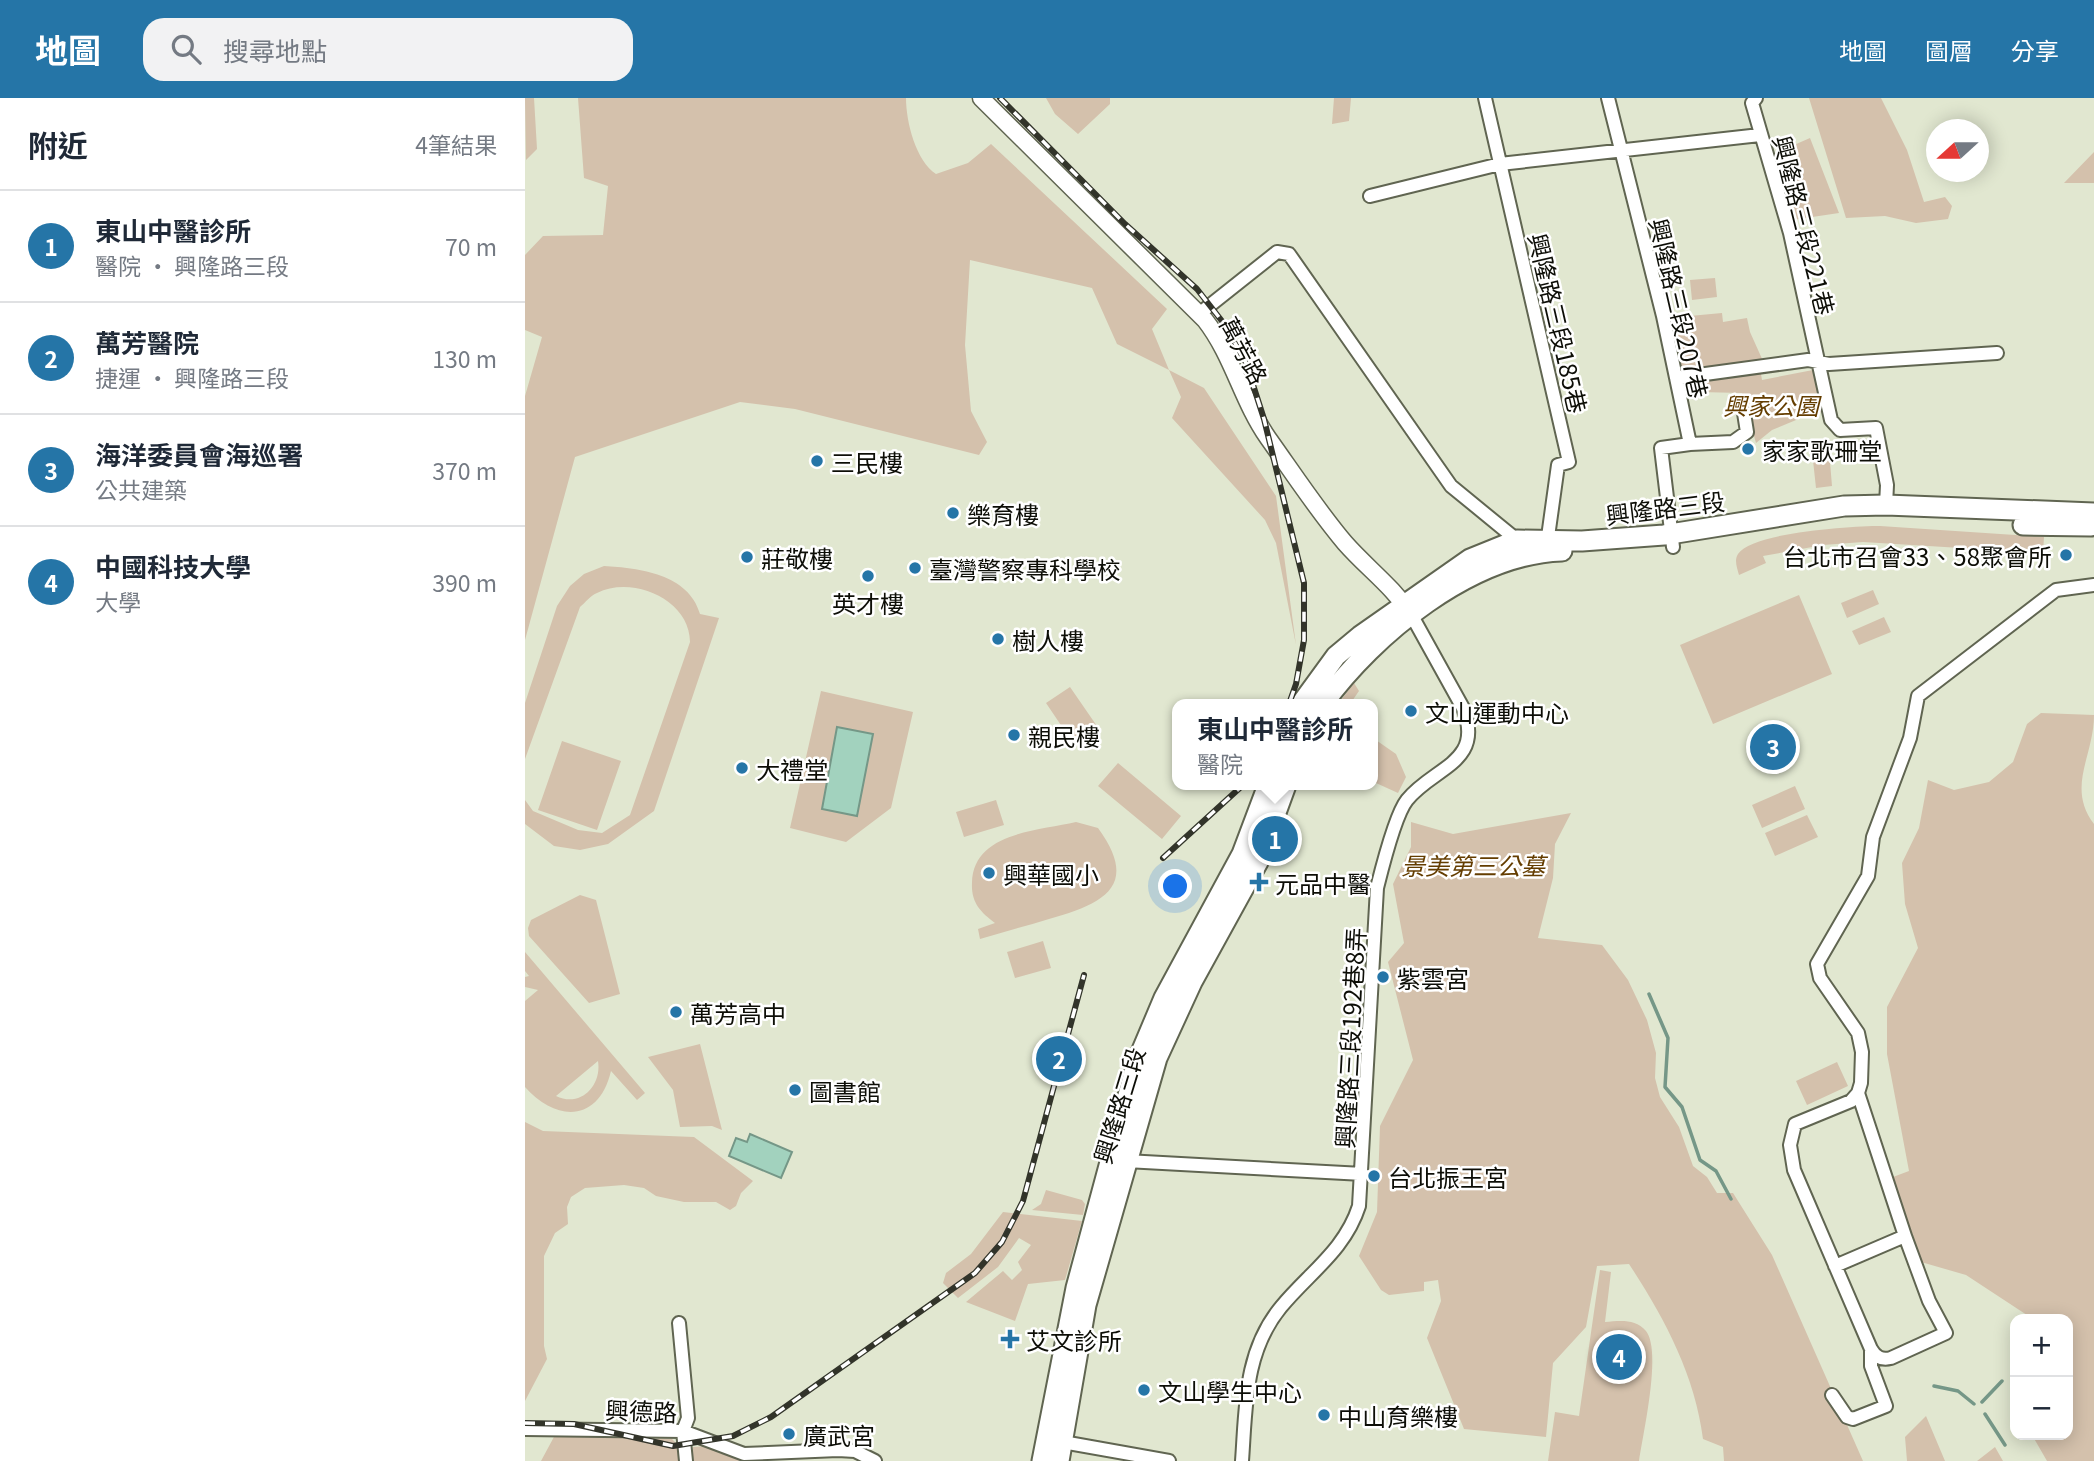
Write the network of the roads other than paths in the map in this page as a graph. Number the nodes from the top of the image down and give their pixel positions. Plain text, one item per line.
1 (981, 98) edge
2 (1485, 98) edge
3 (1608, 98) edge
4 (1756, 98) edge
5 (1760, 135) junction
6 (1621, 151) junction
7 (1500, 164) junction
8 (1370, 197) dead end
9 (1199, 314) junction
10 (1997, 352) dead end
11 (1818, 363) junction
12 (1676, 378) junction
13 (1744, 413) dead end
14 (1690, 443) junction
15 (1886, 505) junction
16 (2094, 513) edge
17 (2094, 526) edge
18 (1517, 540) junction
19 (1672, 540) junction
20 (1547, 546) junction
21 (2094, 584) edge
22 (1408, 610) junction
23 (1305, 699) edge
24 (1327, 699) edge
25 (1266, 790) edge
26 (1284, 790) edge
27 (1858, 1093) junction
28 (1120, 1156) junction
29 (1363, 1174) junction
30 (1905, 1236) junction
31 (1835, 1266) junction
32 (679, 1323) dead end
33 (1871, 1349) junction
34 (1832, 1395) dead end
35 (525, 1429) edge
36 (683, 1431) junction
37 (1056, 1448) edge
38 (820, 1456) edge
39 (686, 1461) edge
40 (875, 1461) edge
41 (1042, 1461) edge
42 (1169, 1461) edge
43 (1242, 1461) edge

1 - 9 street, 萬芳路
2 - 7 street, 興隆路三段185巷
3 - 6 street, 興隆路三段207巷
4 - 5 street, 興隆路三段221巷
5 - 6 street
5 - 11 street, 興隆路三段221巷
6 - 7 street
6 - 12 street, 興隆路三段207巷
7 - 8 street
7 - 20 street, 興隆路三段185巷
9 - 18 street
9 - 22 street, 萬芳路
10 - 11 street
11 - 12 street
11 - 15 street, 興隆路三段221巷
12 - 14 street, 興隆路三段207巷
13 - 14 street
14 - 19 street
15 - 16 main road, 興隆路三段
15 - 19 main road, 興隆路三段
17 - 19 main road, 興隆路三段
18 - 20 main road, 興隆路三段
18 - 22 main road, 興隆路三段
19 - 20 main road, 興隆路三段
20 - 22 main road, 興隆路三段
21 - 27 street
22 - 23 main road, 興隆路三段
22 - 24 main road, 興隆路三段
22 - 29 street, 興隆路三段192巷8弄
25 - 28 main road, 興隆路三段
26 - 28 main road, 興隆路三段
27 - 30 street
27 - 31 street
28 - 29 street
28 - 37 main road, 興隆路三段
29 - 43 street, 興隆路三段192巷8弄
30 - 31 street
30 - 33 street
31 - 33 street
32 - 36 street
33 - 34 street
35 - 36 street, 興德路
36 - 38 street, 興德路
36 - 39 street
37 - 41 main road, 興隆路三段
37 - 42 street
38 - 40 street, 興德路

